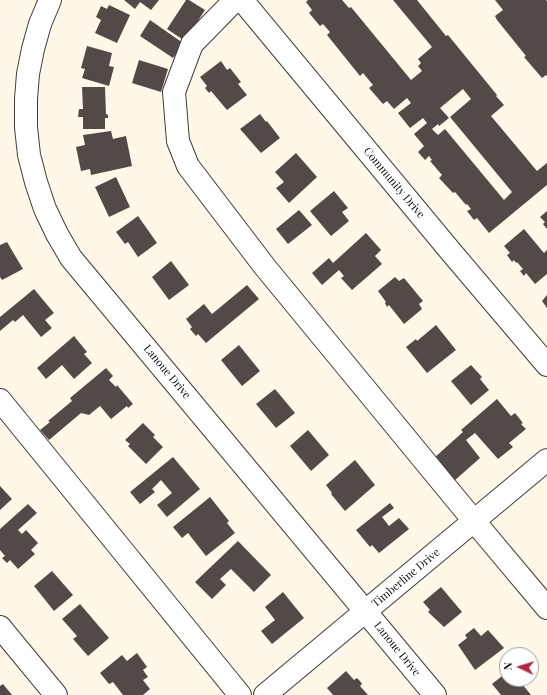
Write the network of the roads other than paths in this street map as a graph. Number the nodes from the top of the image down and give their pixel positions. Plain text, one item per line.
1 (50, 0) edge
2 (235, 0) edge
3 (242, 0) edge
4 (547, 365) edge
5 (0, 400) edge
6 (547, 460) edge
7 (474, 521) junction
8 (547, 608) edge
9 (366, 611) junction
10 (0, 627) edge
11 (56, 695) edge
12 (240, 695) edge
13 (265, 695) edge
14 (435, 695) edge

1 - 9 street, Lanoue Drive
2 - 7 street
3 - 4 street, Community Drive
5 - 12 street
6 - 7 street, Timberline Drive
7 - 8 street
7 - 9 street, Timberline Drive
9 - 13 street, Timberline Drive
9 - 14 street, Lanoue Drive
10 - 11 street

